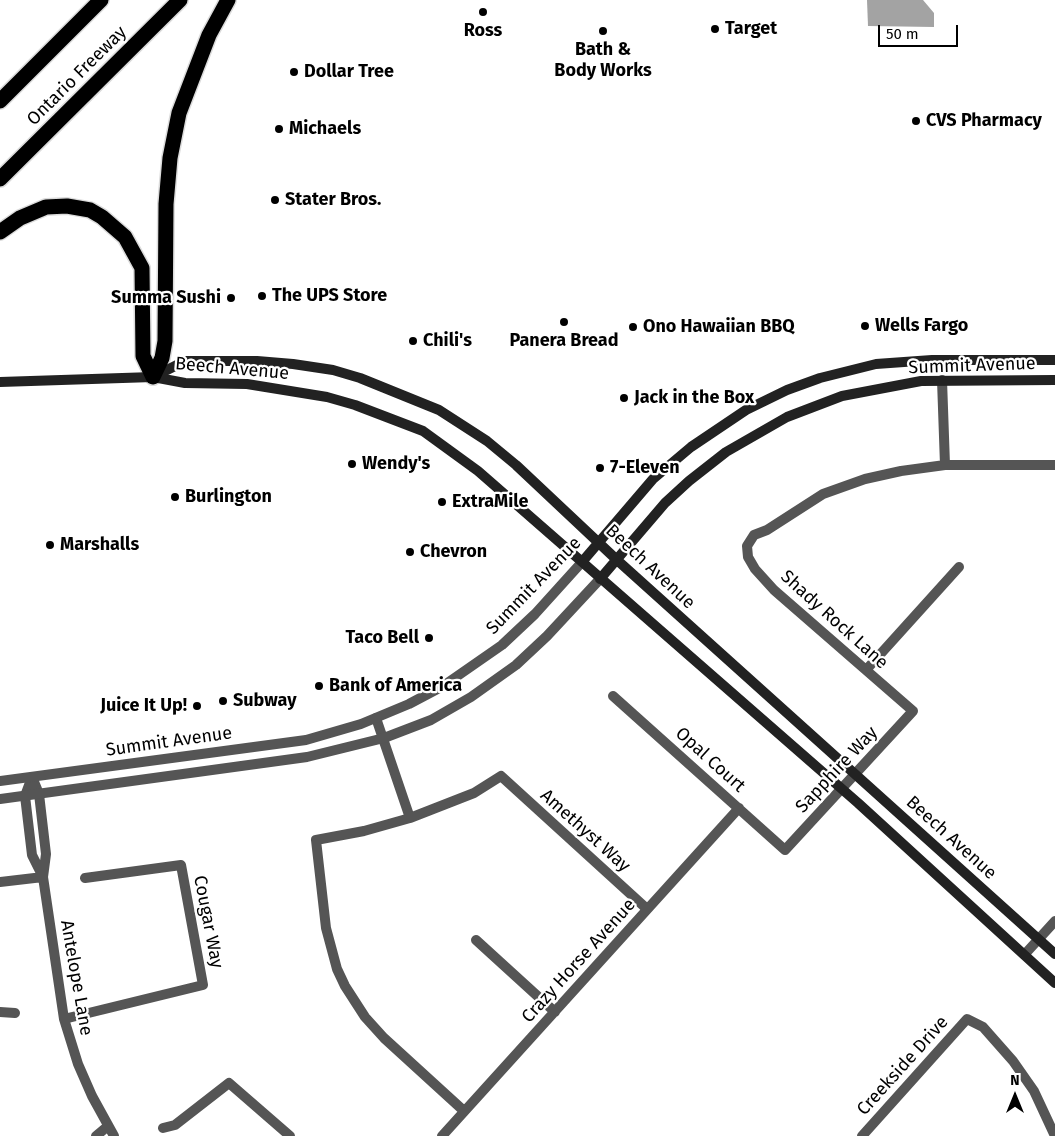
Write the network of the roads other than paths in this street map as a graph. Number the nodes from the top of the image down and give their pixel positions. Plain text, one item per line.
1 (101, 0) edge
2 (180, 0) edge
3 (228, 0) edge
4 (0, 101) edge
5 (0, 179) edge
6 (0, 232) edge
7 (1055, 360) edge
8 (153, 377) junction
9 (942, 380) junction
10 (1055, 380) edge
11 (0, 382) edge
12 (945, 465) junction
13 (1055, 465) edge
14 (599, 542) junction
15 (617, 560) junction
16 (582, 562) junction
17 (959, 567) dead end
18 (600, 579) junction
19 (866, 670) junction
20 (613, 696) dead end
21 (913, 711) joint
22 (376, 718) junction
23 (384, 738) junction
24 (856, 775) junction
25 (32, 777) junction
26 (0, 781) edge
27 (842, 790) junction
28 (39, 794) junction
29 (25, 796) junction
30 (0, 799) edge
31 (739, 808) junction
32 (410, 818) junction
33 (785, 850) joint
34 (43, 877) junction
35 (85, 878) dead end
36 (0, 882) edge
37 (647, 909) junction
38 (1055, 920) edge
39 (1039, 938) junction
40 (476, 940) dead end
41 (1026, 954) junction
42 (1055, 954) edge
43 (1055, 983) edge
44 (0, 1012) edge
45 (555, 1012) junction
46 (15, 1013) dead end
47 (64, 1019) junction
48 (464, 1111) junction
49 (108, 1126) junction
50 (163, 1128) dead end
51 (287, 1135) edge
52 (96, 1136) edge
53 (114, 1136) edge
54 (442, 1136) edge
55 (862, 1136) edge
56 (1055, 1136) edge

1 - 4 highway, Ontario Freeway
2 - 5 highway, Ontario Freeway
3 - 8 highway
6 - 8 highway
7 - 14 main road, Summit Avenue
8 - 11 main road, Beech Avenue
8 - 14 main road, Beech Avenue
8 - 16 main road, Beech Avenue
9 - 10 main road, Summit Avenue
9 - 12 street
9 - 15 main road, Summit Avenue
12 - 13 street
12 - 19 street, Shady Rock Lane
14 - 15 main road, Beech Avenue
14 - 16 main road, Summit Avenue
15 - 18 main road, Summit Avenue
15 - 24 main road, Beech Avenue
16 - 18 main road, Beech Avenue
16 - 22 street, Summit Avenue
17 - 19 street
18 - 23 street, Summit Avenue
18 - 27 main road, Beech Avenue
19 - 21 street, Shady Rock Lane
20 - 31 street, Opal Court
21 - 24 street, Sapphire Way
22 - 23 street
22 - 25 street, Summit Avenue
23 - 28 street, Summit Avenue
23 - 32 street
24 - 27 street, Sapphire Way
24 - 39 main road, Beech Avenue
25 - 26 street, Summit Avenue
25 - 28 street, Antelope Lane
25 - 29 street, Antelope Lane
27 - 33 street, Sapphire Way
27 - 41 main road, Beech Avenue
28 - 29 street, Summit Avenue
28 - 34 street, Antelope Lane
29 - 30 street, Summit Avenue
29 - 34 street, Antelope Lane
31 - 33 street, Opal Court
31 - 37 street, Crazy Horse Avenue
32 - 37 street, Amethyst Way
32 - 48 street
34 - 36 street
34 - 47 street, Antelope Lane
35 - 47 street, Cougar Way
37 - 45 street, Crazy Horse Avenue
38 - 39 street
39 - 41 street
39 - 42 main road, Beech Avenue
40 - 45 street
41 - 43 main road, Beech Avenue
44 - 46 street
45 - 48 street, Crazy Horse Avenue
47 - 49 street, Antelope Lane
48 - 54 street, Crazy Horse Avenue
49 - 52 street
49 - 53 street, Antelope Lane
50 - 51 street
55 - 56 street, Creekside Drive

